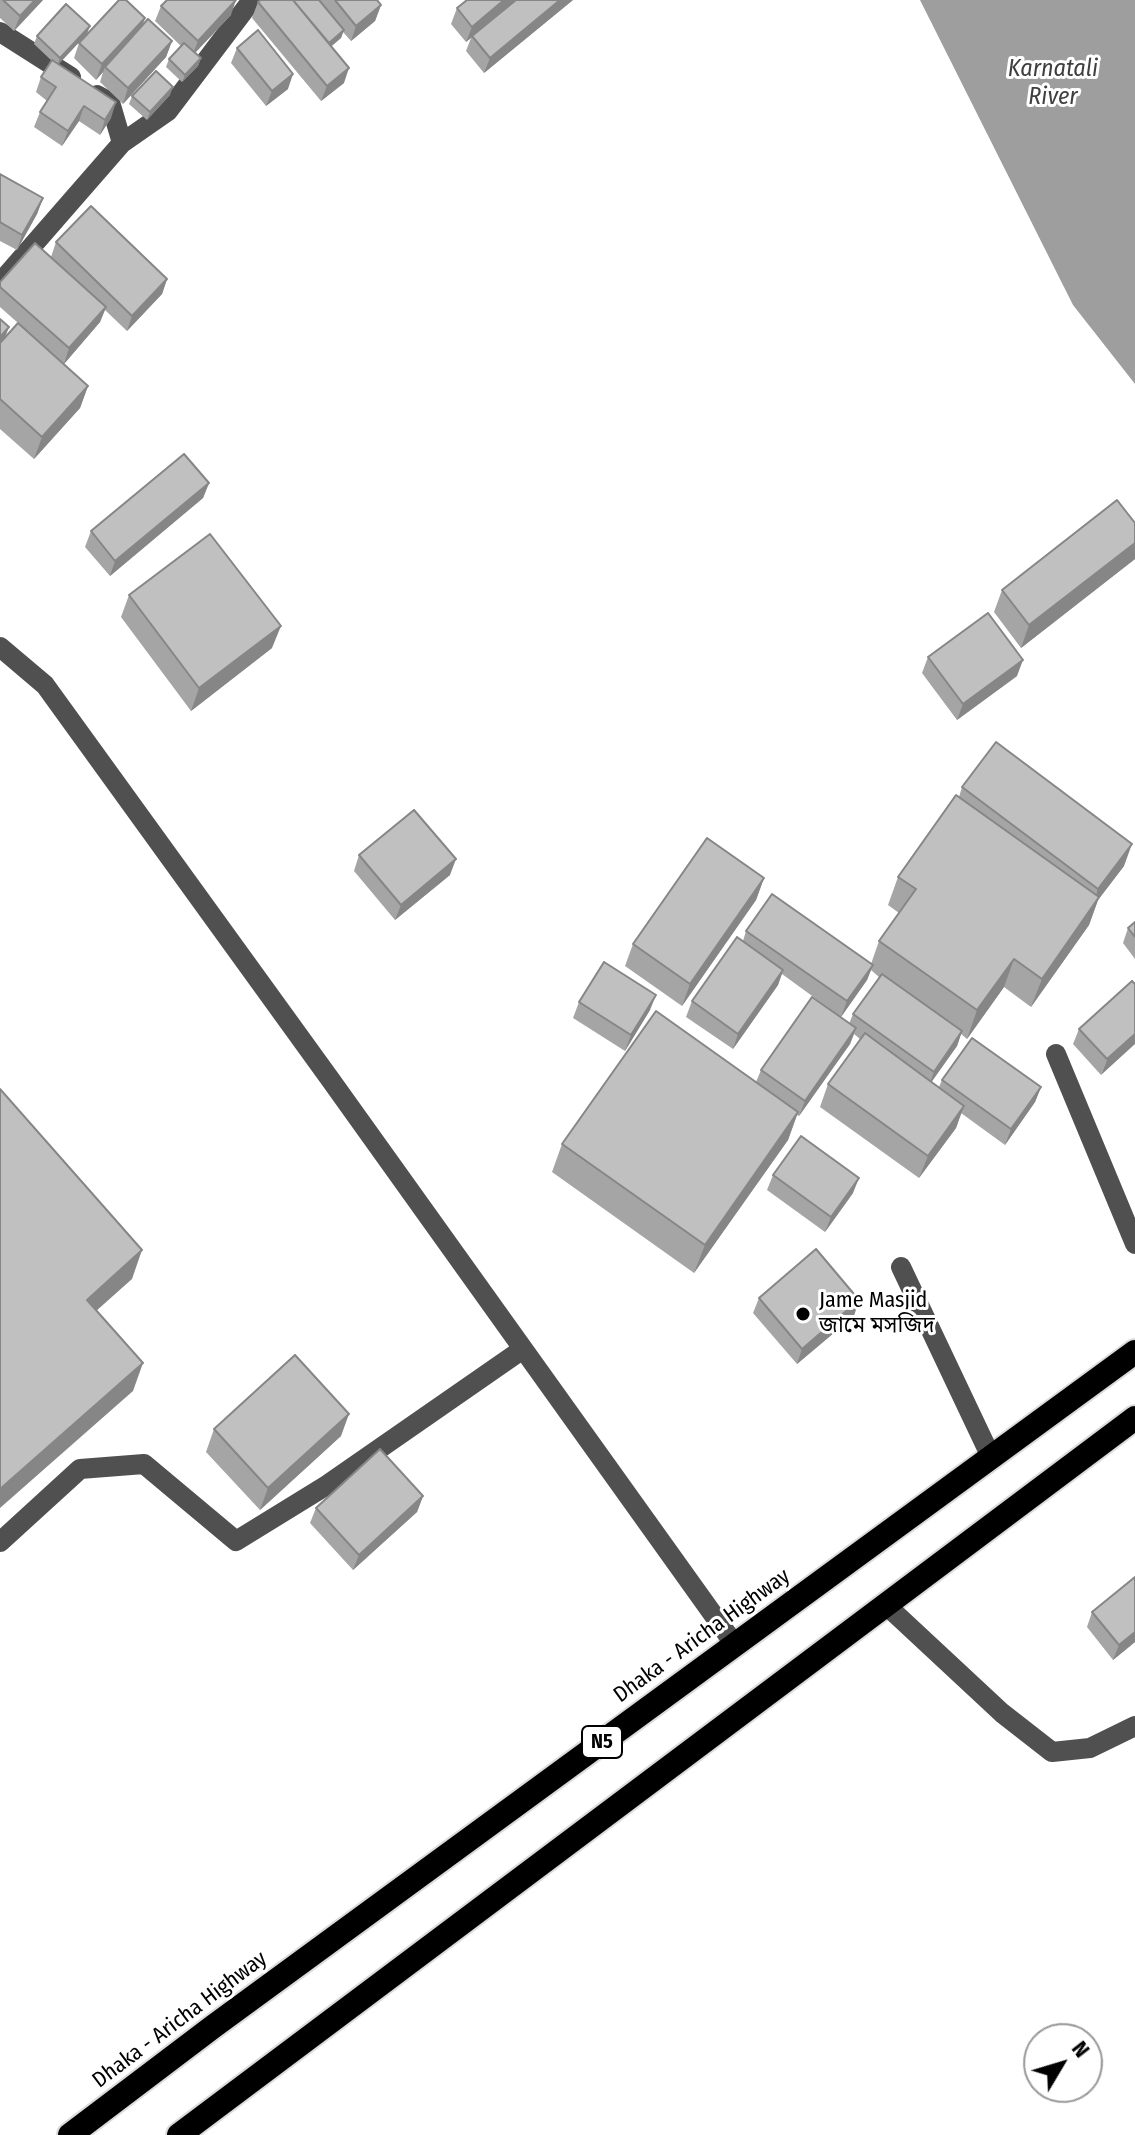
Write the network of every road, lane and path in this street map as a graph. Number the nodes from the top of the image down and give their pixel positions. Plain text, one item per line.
1 (252, 0) edge
2 (0, 32) edge
3 (122, 143) junction
4 (0, 283) edge
5 (0, 647) edge
6 (1056, 1054) dead end
7 (1135, 1244) edge
8 (901, 1267) dead end
9 (523, 1349) junction
10 (1135, 1352) edge
11 (1135, 1418) edge
12 (991, 1457) junction
13 (0, 1542) edge
14 (886, 1605) junction
15 (735, 1645) junction
16 (1135, 1726) edge
17 (70, 2135) edge
18 (179, 2135) edge

1 - 3 street
2 - 3 street
3 - 4 street
5 - 9 street
6 - 7 street
8 - 12 street
9 - 13 street
9 - 15 street
10 - 12 highway, Dhaka - Aricha Highway / N5
11 - 14 highway
12 - 15 highway, Dhaka - Aricha Highway / N5
14 - 16 street
14 - 18 highway
15 - 17 highway, Dhaka - Aricha Highway / N5

